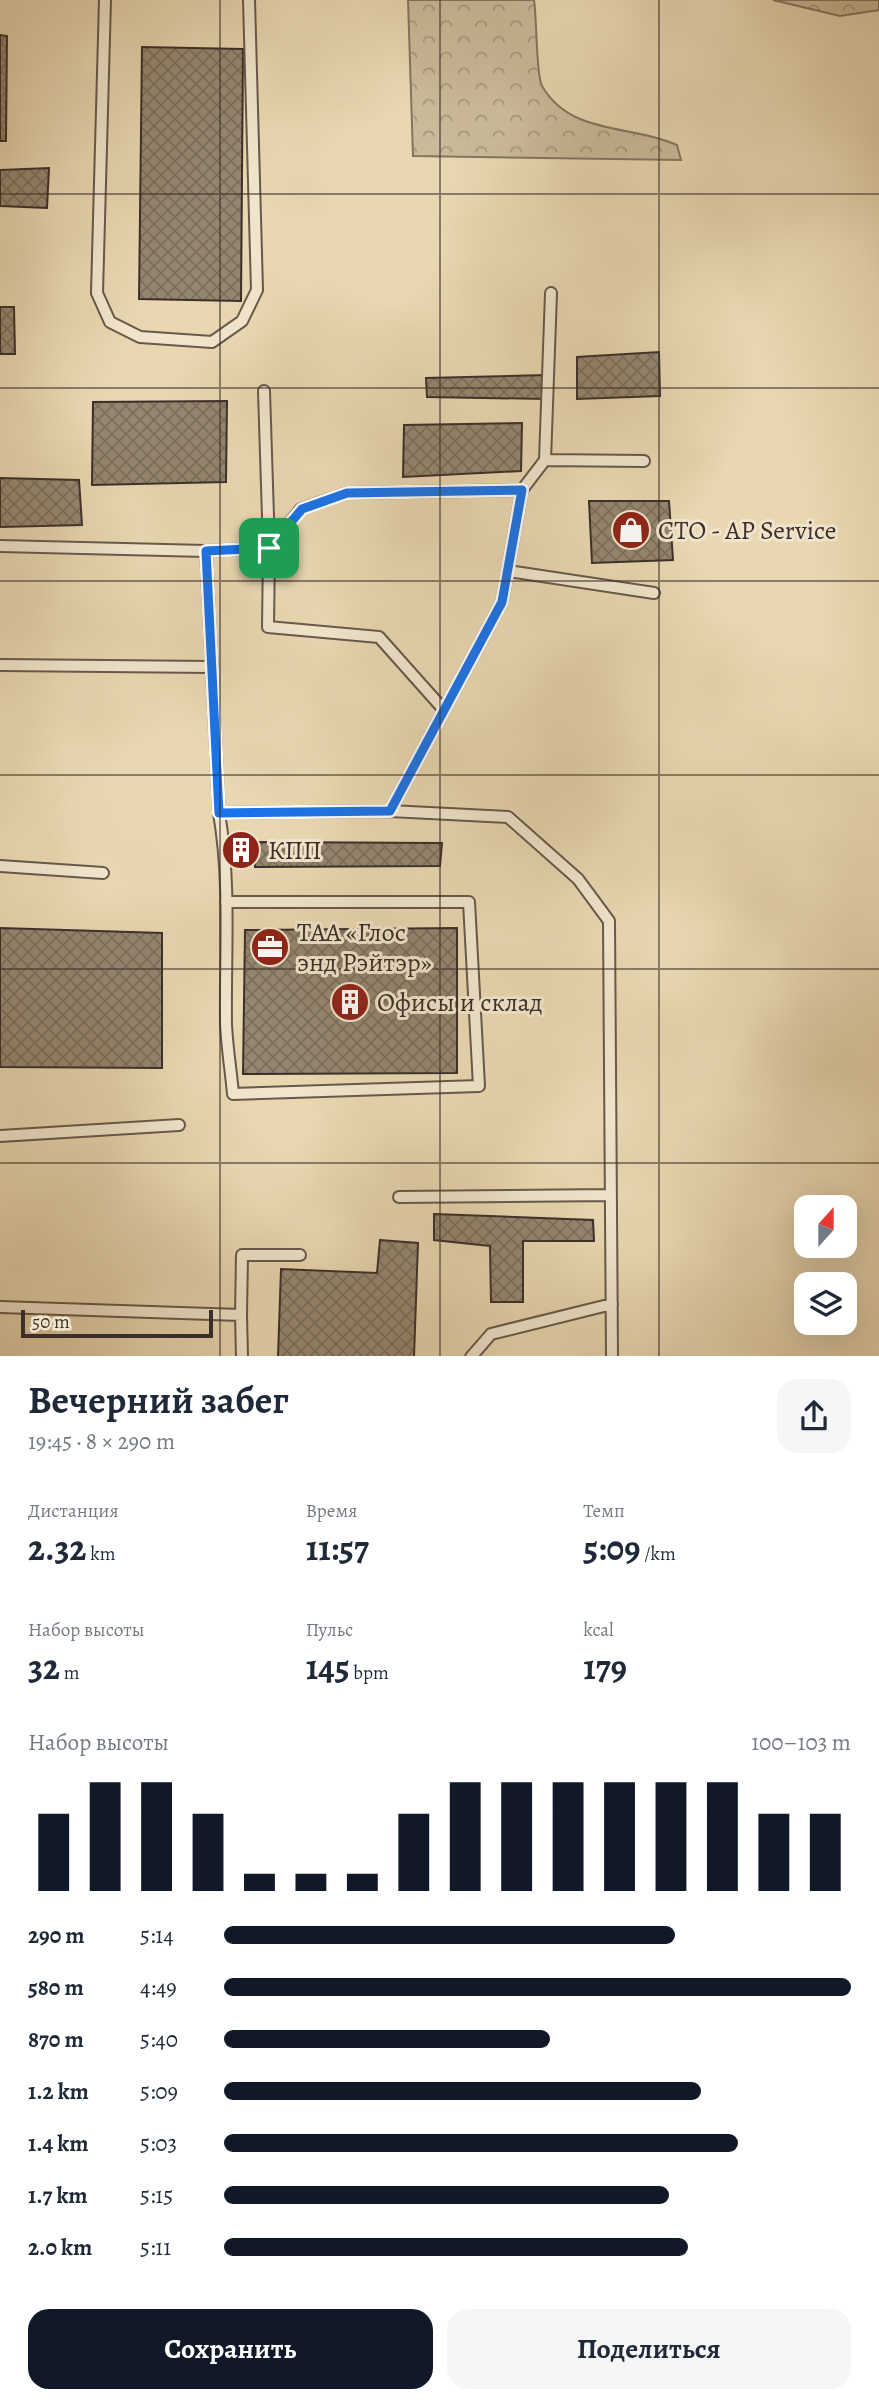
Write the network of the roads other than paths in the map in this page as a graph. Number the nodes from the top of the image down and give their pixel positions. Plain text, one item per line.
1 (106, 0) edge
2 (249, 0) edge
3 (551, 293) dead end
4 (264, 391) dead end
5 (545, 460) junction
6 (644, 461) dead end
7 (522, 490) junction
8 (0, 545) edge
9 (269, 548) junction
10 (206, 551) junction
11 (508, 571) junction
12 (654, 593) dead end
13 (0, 665) edge
14 (211, 667) junction
15 (444, 710) junction
16 (390, 811) junction
17 (219, 813) junction
18 (0, 866) edge
19 (103, 873) dead end
20 (226, 902) junction
21 (179, 1125) dead end
22 (0, 1136) edge
23 (611, 1195) junction
24 (399, 1197) dead end
25 (300, 1255) dead end
26 (612, 1304) junction
27 (0, 1307) edge
28 (241, 1315) junction
29 (242, 1356) edge
30 (471, 1356) edge
31 (612, 1356) edge

1 - 2 lane
3 - 5 lane
4 - 9 lane
5 - 6 lane
5 - 7 lane
7 - 9 lane
7 - 11 lane
8 - 10 lane
9 - 10 lane
9 - 15 lane
10 - 14 lane
11 - 12 lane
11 - 15 lane
13 - 14 lane
14 - 17 lane
15 - 16 lane
16 - 17 lane
16 - 23 lane
17 - 20 lane
18 - 19 lane
20 - 20 lane
21 - 22 lane
23 - 24 lane
23 - 26 lane
25 - 28 lane
26 - 30 lane
26 - 31 lane
27 - 28 lane
28 - 29 lane

